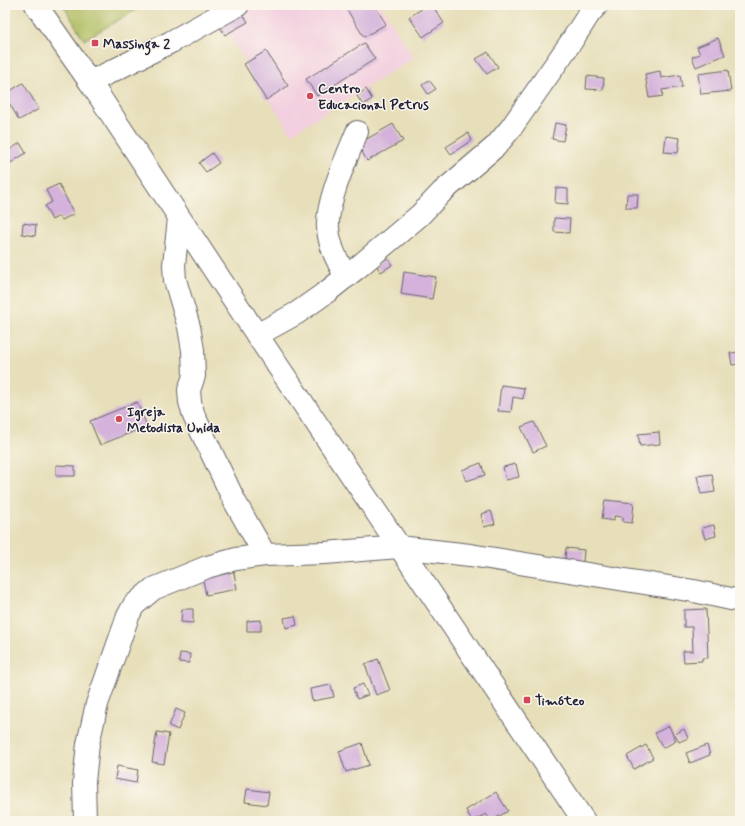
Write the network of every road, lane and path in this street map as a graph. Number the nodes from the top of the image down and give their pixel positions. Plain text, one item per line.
1 (36, 5) edge
2 (238, 5) edge
3 (597, 5) edge
4 (90, 82) junction
5 (357, 132) dead end
6 (179, 218) junction
7 (346, 277) junction
8 (257, 335) junction
9 (399, 547) junction
10 (265, 555) junction
11 (740, 601) edge
12 (85, 821) edge
13 (584, 821) edge

1 - 4 street
2 - 4 street
3 - 7 street
4 - 6 street
5 - 7 street
6 - 8 street
6 - 10 street
7 - 8 street
8 - 9 street
9 - 10 street
9 - 11 street
9 - 13 street
10 - 12 street

